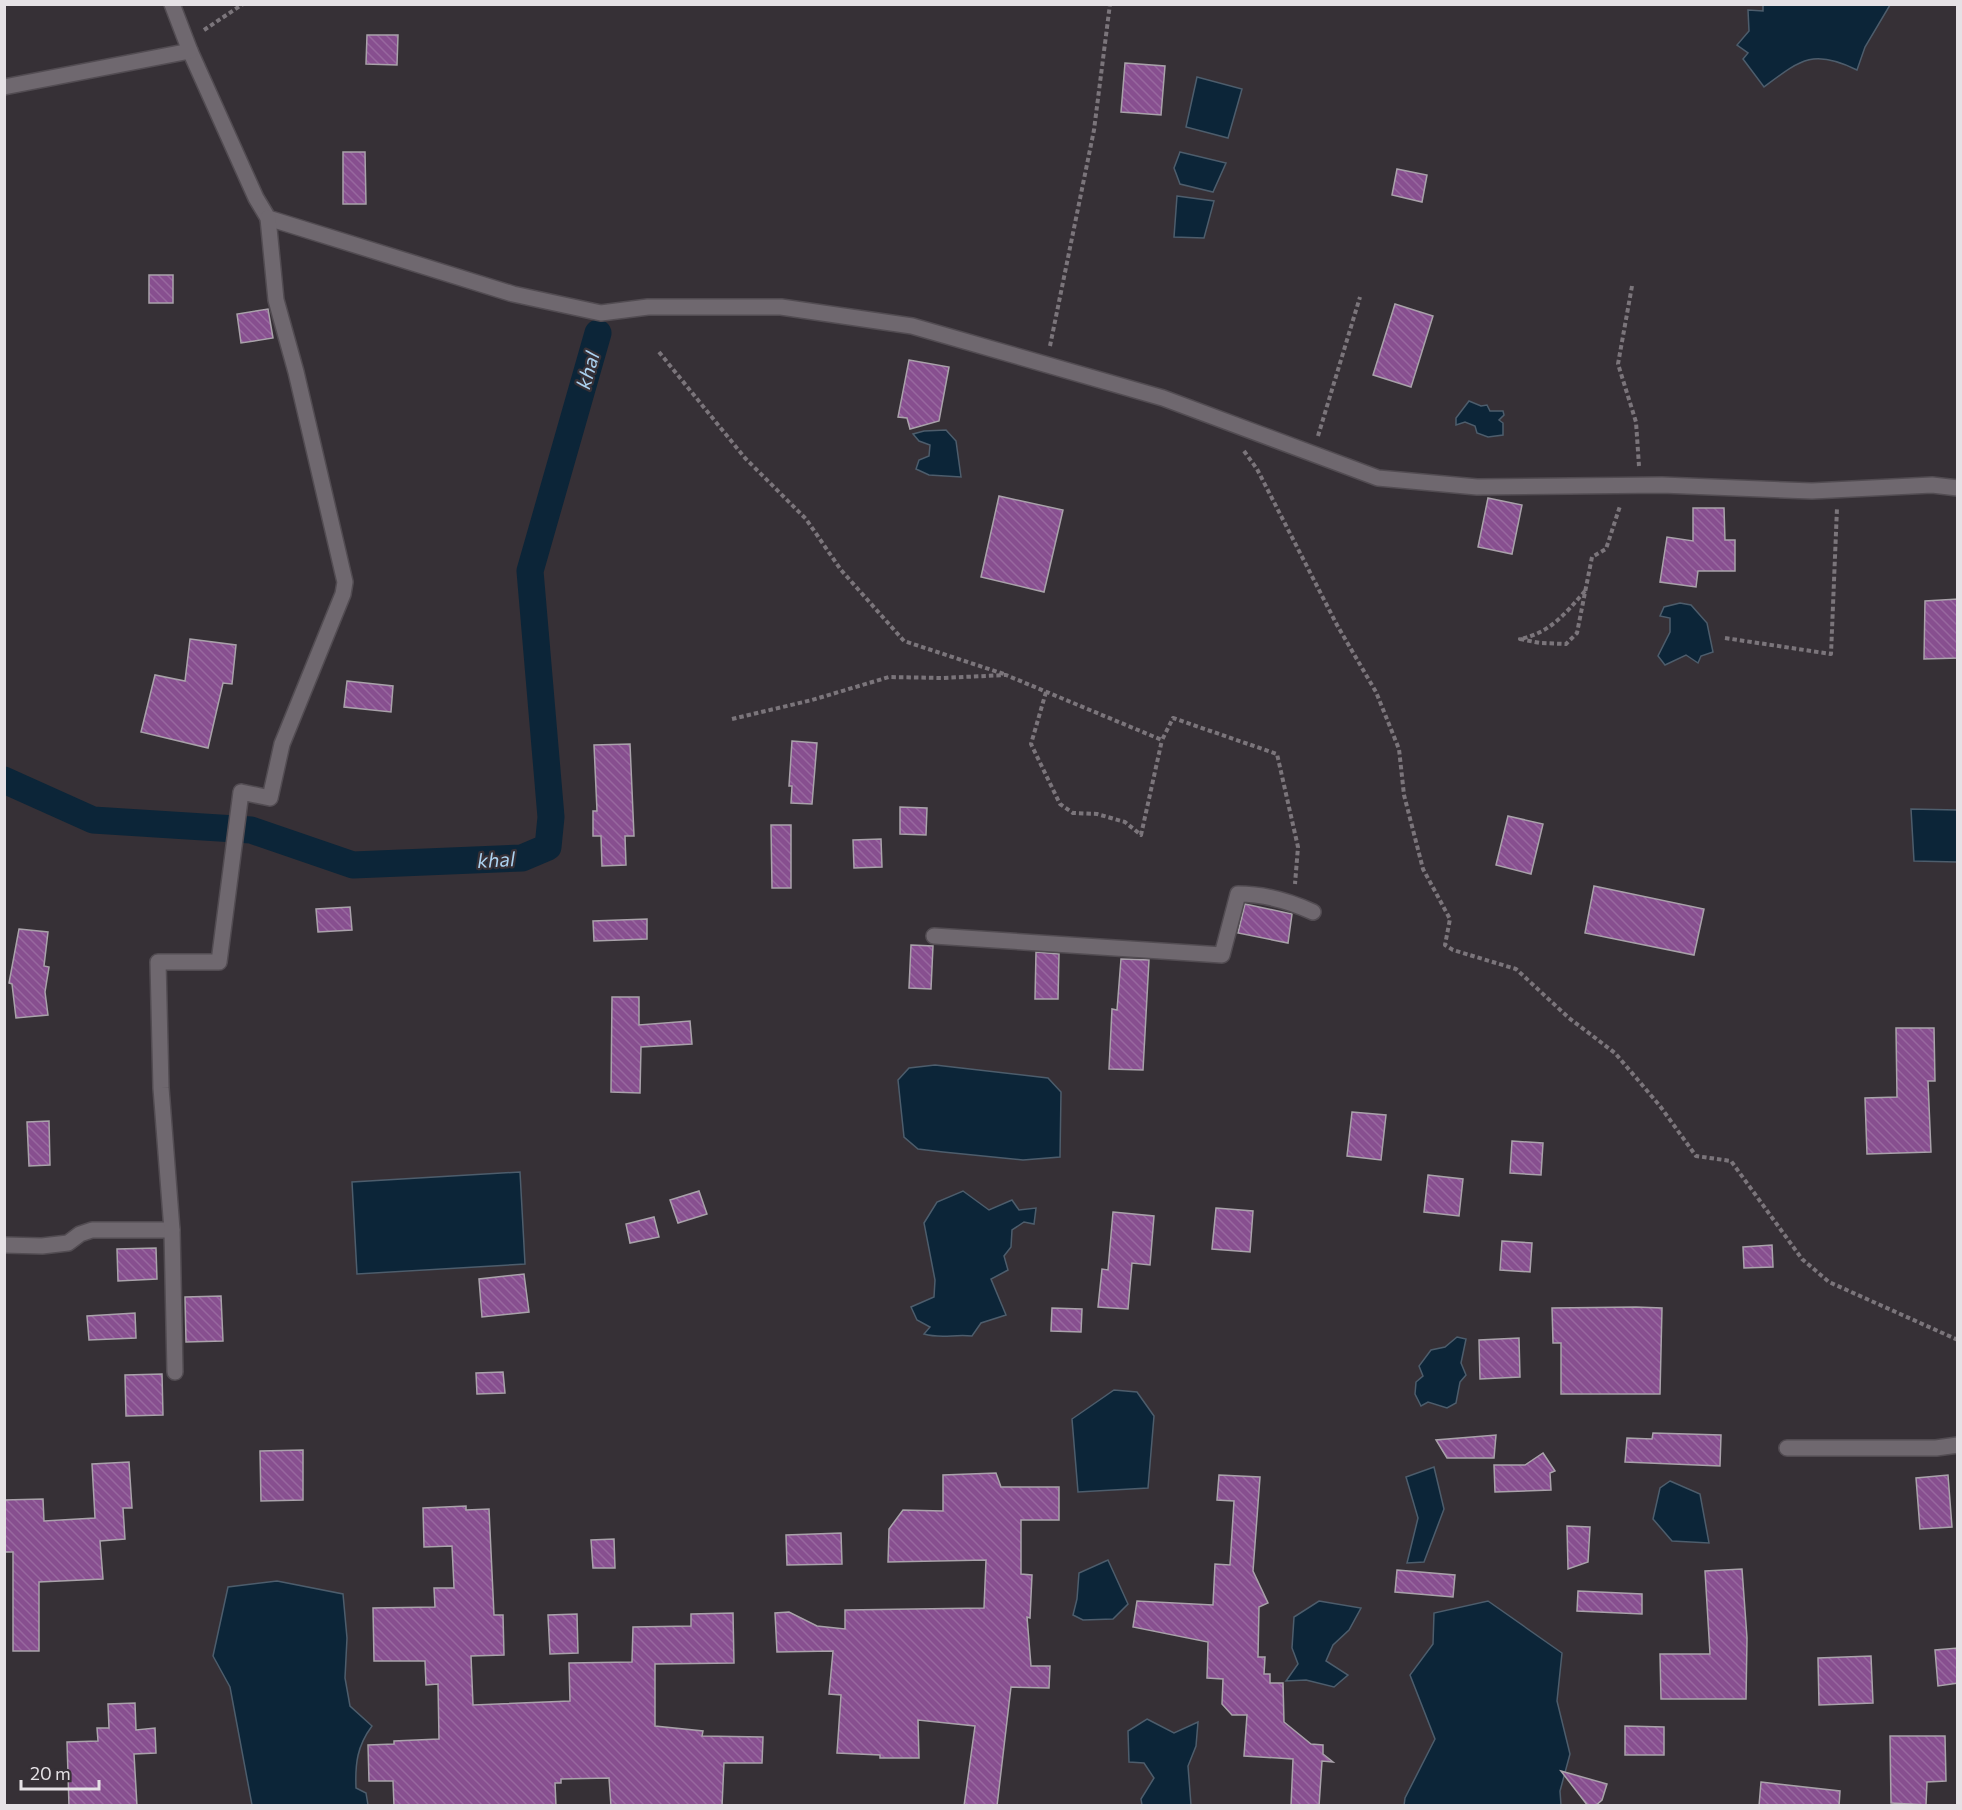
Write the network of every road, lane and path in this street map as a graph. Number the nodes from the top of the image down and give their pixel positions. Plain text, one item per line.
1 (172, 4) edge
2 (243, 4) edge
3 (1110, 4) edge
4 (188, 47) junction
5 (4, 87) edge
6 (268, 218) junction
7 (1632, 286) dead end
8 (1360, 297) dead end
9 (659, 352) dead end
10 (1046, 366) junction
11 (1221, 420) junction
12 (1312, 453) junction
13 (1641, 486) junction
14 (1958, 488) edge
15 (1838, 490) junction
16 (1585, 591) junction
17 (1725, 638) dead end
18 (1006, 675) junction
19 (1046, 692) junction
20 (732, 719) dead end
21 (1162, 740) junction
22 (1292, 903) junction
23 (1313, 912) dead end
24 (934, 936) dead end
25 (172, 1230) junction
26 (4, 1245) edge
27 (1958, 1340) edge
28 (175, 1372) dead end
29 (1958, 1445) edge
30 (1787, 1448) dead end

1 - 4 street
2 - 4 path
3 - 10 path
4 - 5 street
4 - 6 street
6 - 10 street
6 - 25 street
7 - 13 path
8 - 12 path
9 - 18 path
10 - 11 street
11 - 12 street
11 - 27 path
12 - 13 street
13 - 15 street
13 - 16 path
14 - 15 street
15 - 17 path
16 - 16 path
18 - 19 path
18 - 20 path
19 - 21 path
19 - 21 path
21 - 22 path
22 - 23 street
22 - 24 street
25 - 26 street
25 - 28 street
29 - 30 street

